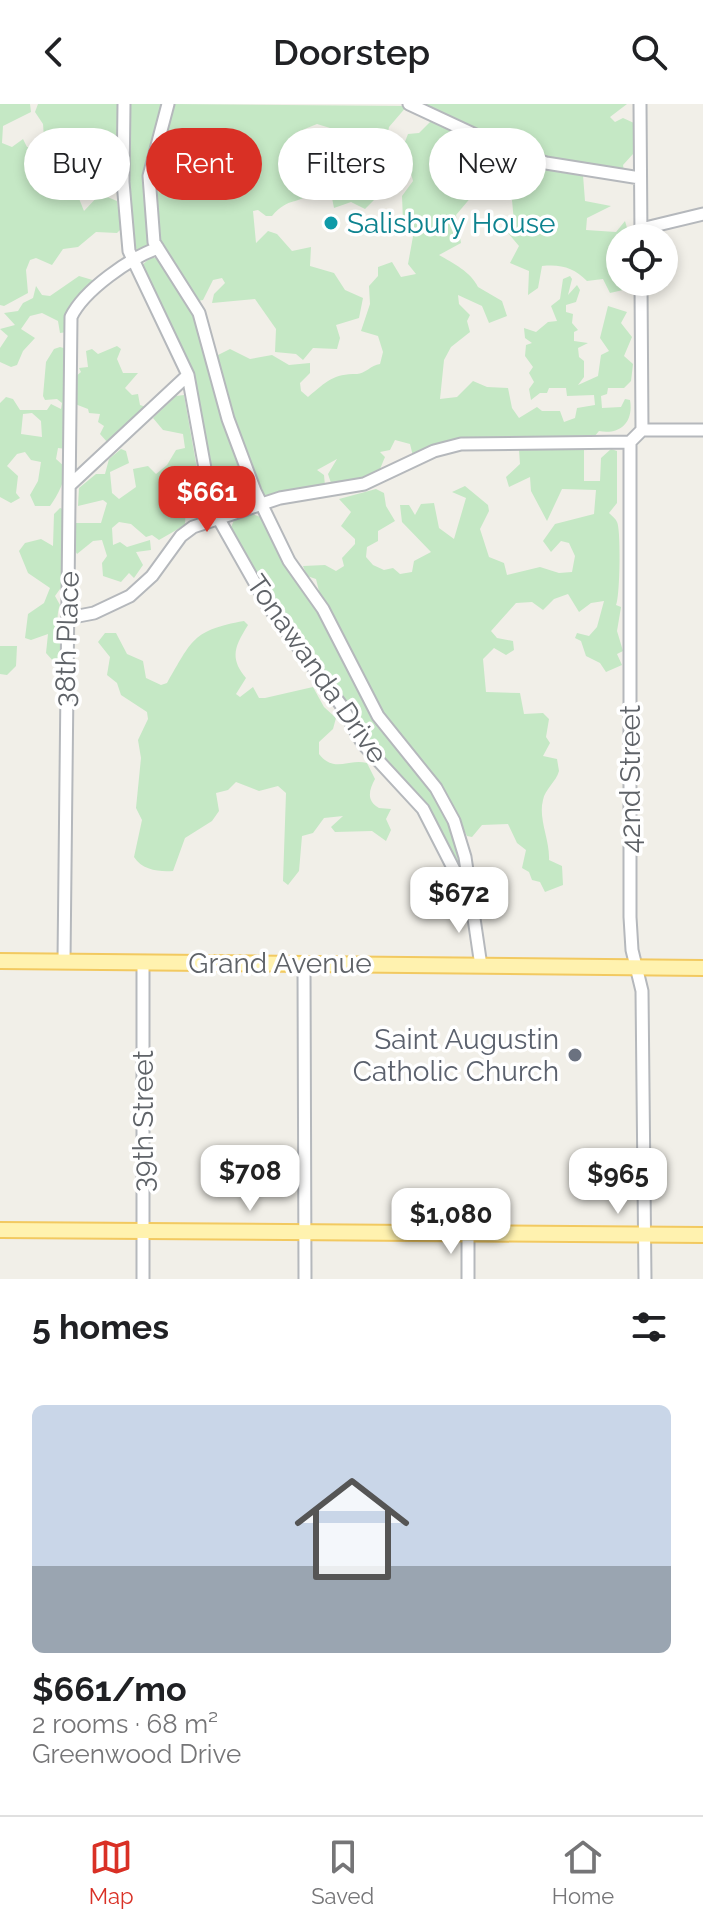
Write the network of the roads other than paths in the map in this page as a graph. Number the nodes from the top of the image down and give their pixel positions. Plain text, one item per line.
1 (124, 104) edge
2 (168, 104) edge
3 (409, 104) edge
4 (640, 104) edge
5 (640, 178) junction
6 (703, 214) edge
7 (641, 224) edge
8 (672, 224) edge
9 (158, 248) junction
10 (131, 258) junction
11 (641, 296) edge
12 (188, 375) junction
13 (642, 430) junction
14 (703, 430) edge
15 (630, 442) junction
16 (70, 485) junction
17 (261, 505) junction
18 (218, 518) junction
19 (68, 618) junction
20 (469, 897) junction
21 (0, 961) edge
22 (64, 961) junction
23 (143, 962) junction
24 (304, 964) junction
25 (481, 966) junction
26 (638, 968) junction
27 (703, 968) edge
28 (0, 1230) edge
29 (144, 1231) junction
30 (305, 1233) junction
31 (468, 1234) junction
32 (645, 1235) junction
33 (703, 1235) edge
34 (143, 1279) edge
35 (305, 1279) edge
36 (468, 1279) edge
37 (645, 1279) edge

1 - 10 street, Tonawanda Drive
2 - 9 street, Tonawanda Drive
3 - 5 street
4 - 5 street
5 - 7 street
6 - 8 street
9 - 10 street
9 - 17 street, Tonawanda Drive
10 - 12 street, Tonawanda Drive
10 - 16 street, 38th Place
11 - 13 street
12 - 16 street
12 - 18 street, Tonawanda Drive
13 - 14 street
13 - 15 street
15 - 17 street
15 - 26 street, 42nd Street
16 - 19 street, 38th Place
17 - 18 street
17 - 20 street, Tonawanda Drive
18 - 19 street
18 - 20 street, Tonawanda Drive
19 - 22 street, 38th Place
20 - 25 street, Tonawanda Drive
21 - 22 main road, Grand Avenue
22 - 23 main road, Grand Avenue
23 - 24 main road, Grand Avenue
23 - 29 street, 39th Street
24 - 25 main road, Grand Avenue
24 - 30 street
25 - 26 main road, Grand Avenue
26 - 27 main road, Grand Avenue
26 - 32 street, 42nd Street
28 - 29 main road
29 - 30 main road
29 - 34 street, 39th Street
30 - 31 main road
30 - 35 street
31 - 32 main road
31 - 36 street
32 - 33 main road
32 - 37 street, 42nd Street

